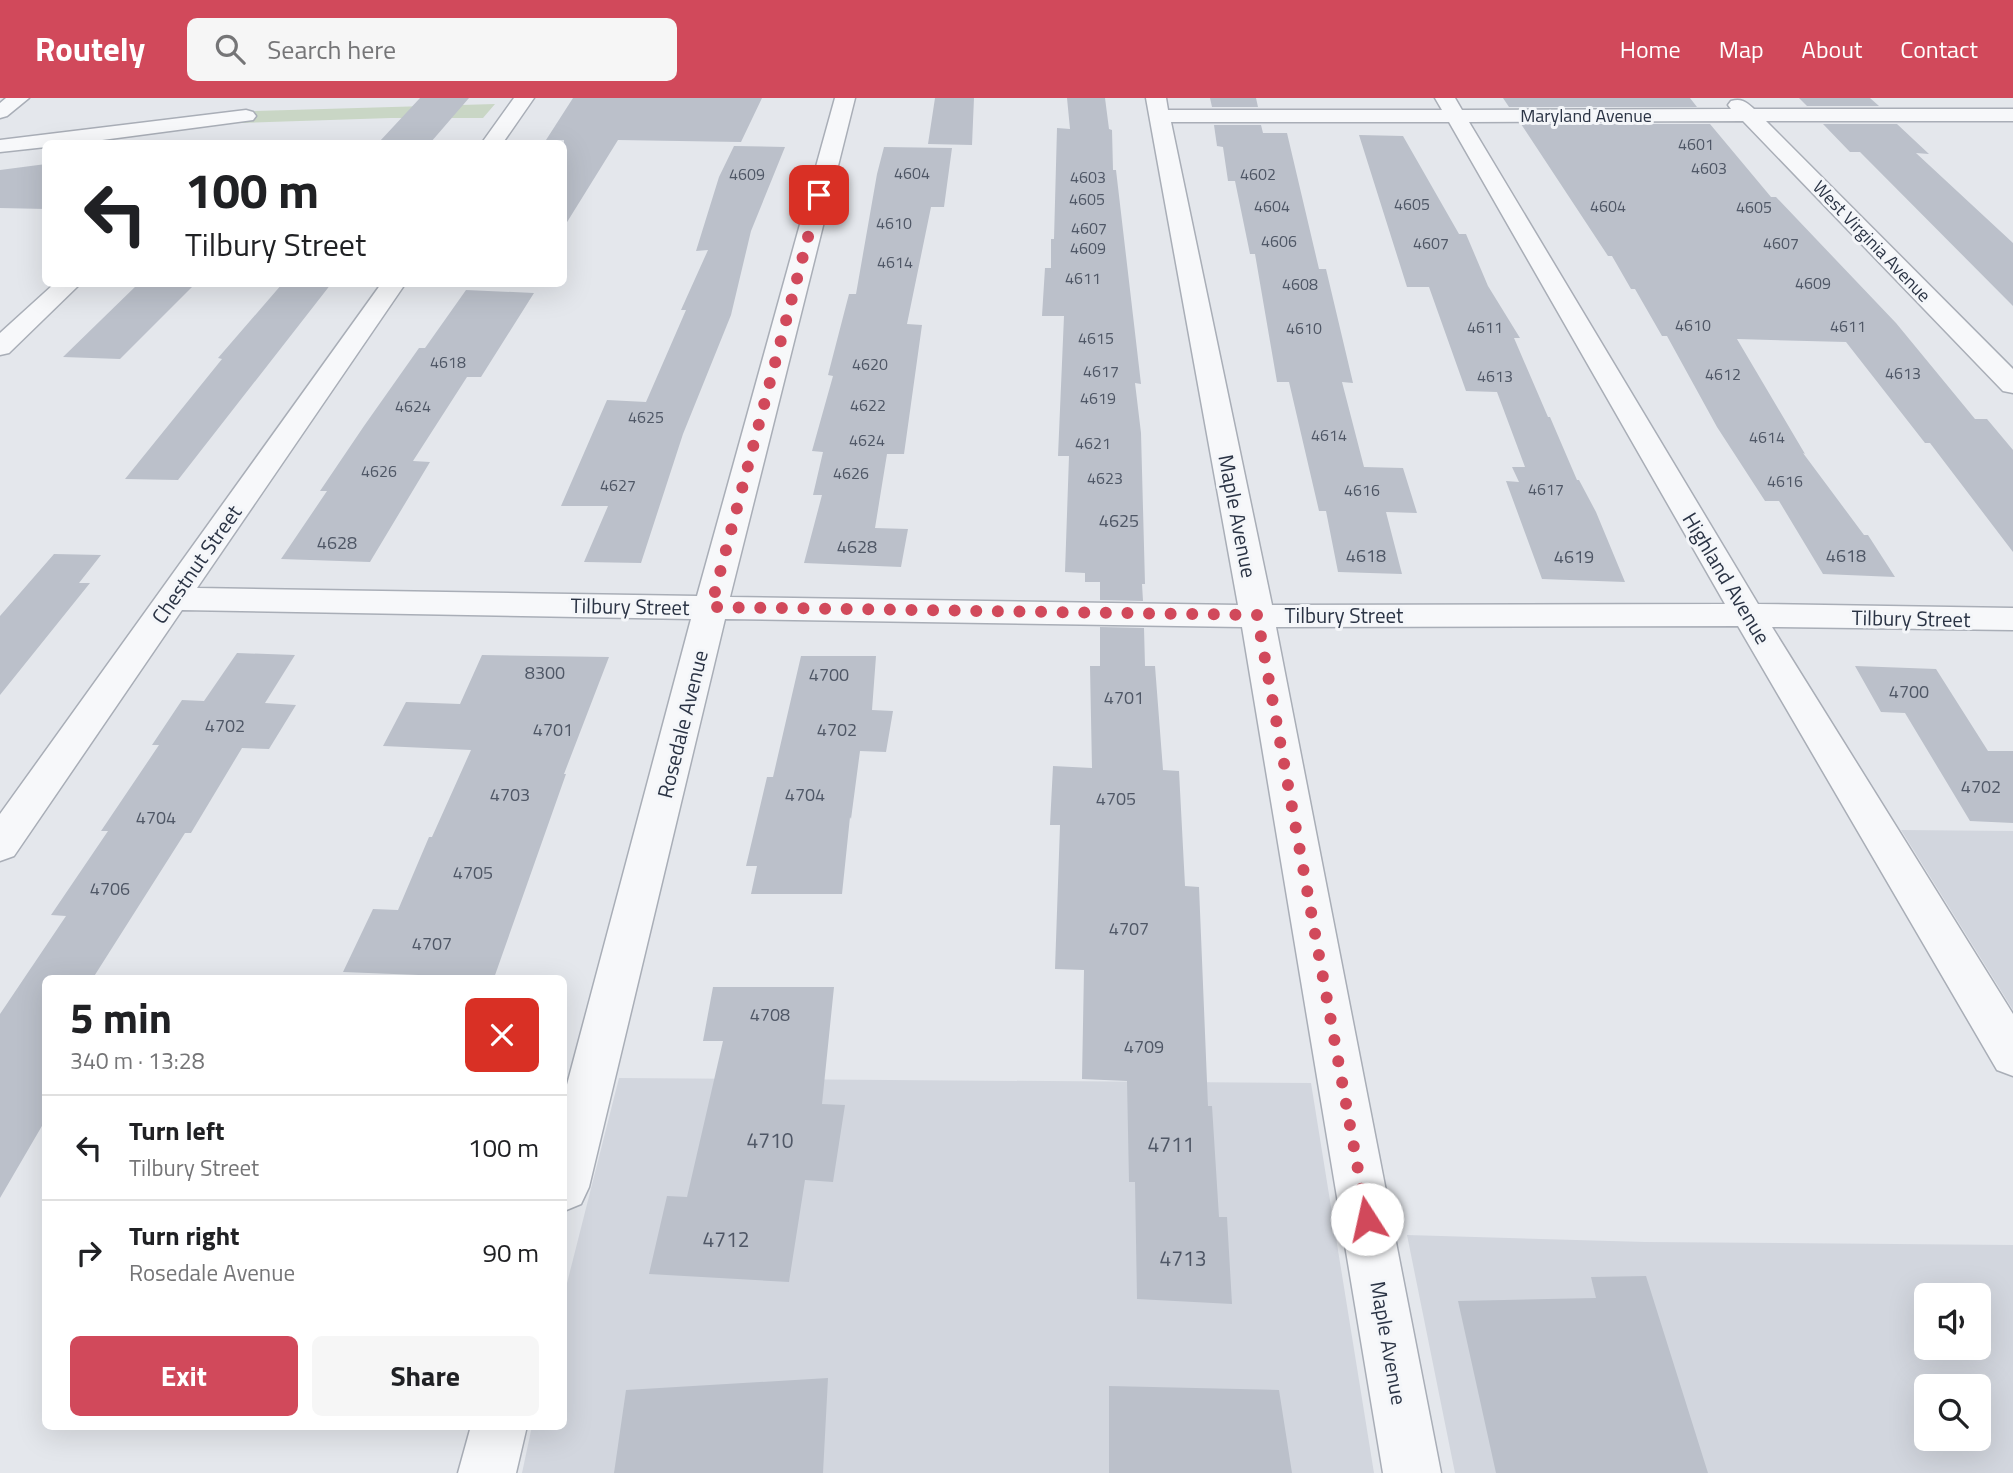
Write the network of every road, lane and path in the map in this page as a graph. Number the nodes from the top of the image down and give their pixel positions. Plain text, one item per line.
1 (19, 98) edge
2 (265, 98) edge
3 (524, 98) edge
4 (845, 98) edge
5 (1732, 98) edge
6 (1157, 107) edge
7 (1450, 107) edge
8 (0, 112) edge
9 (1749, 115) junction
10 (2013, 115) edge
11 (246, 116) junction
12 (49, 140) edge
13 (221, 140) edge
14 (494, 140) edge
15 (42, 141) edge
16 (0, 146) edge
17 (65, 287) edge
18 (391, 287) edge
19 (0, 347) edge
20 (2013, 385) edge
21 (172, 599) junction
22 (711, 607) junction
23 (1257, 615) junction
24 (1748, 615) junction
25 (2013, 619) edge
26 (0, 845) edge
27 (2013, 1055) edge
28 (567, 1176) edge
29 (498, 1430) edge
30 (487, 1473) edge
31 (1412, 1473) edge

1 - 8 street
2 - 11 street
3 - 14 street
4 - 22 street, Rosedale Avenue
5 - 9 street, West Virginia Avenue
6 - 7 street, Maryland Avenue
6 - 23 street, Maple Avenue
7 - 9 street, Maryland Avenue
7 - 24 street, Highland Avenue
9 - 10 street, Maryland Avenue
9 - 20 street, West Virginia Avenue
11 - 12 street
11 - 13 street
15 - 16 street
17 - 19 street
18 - 21 street, Chestnut Street
21 - 22 street, Tilbury Street
21 - 26 street, Chestnut Street
22 - 23 street, Tilbury Street
22 - 28 street, Rosedale Avenue
23 - 24 street, Tilbury Street
23 - 31 street, Maple Avenue
24 - 25 street, Tilbury Street
24 - 27 street, Highland Avenue
29 - 30 street

